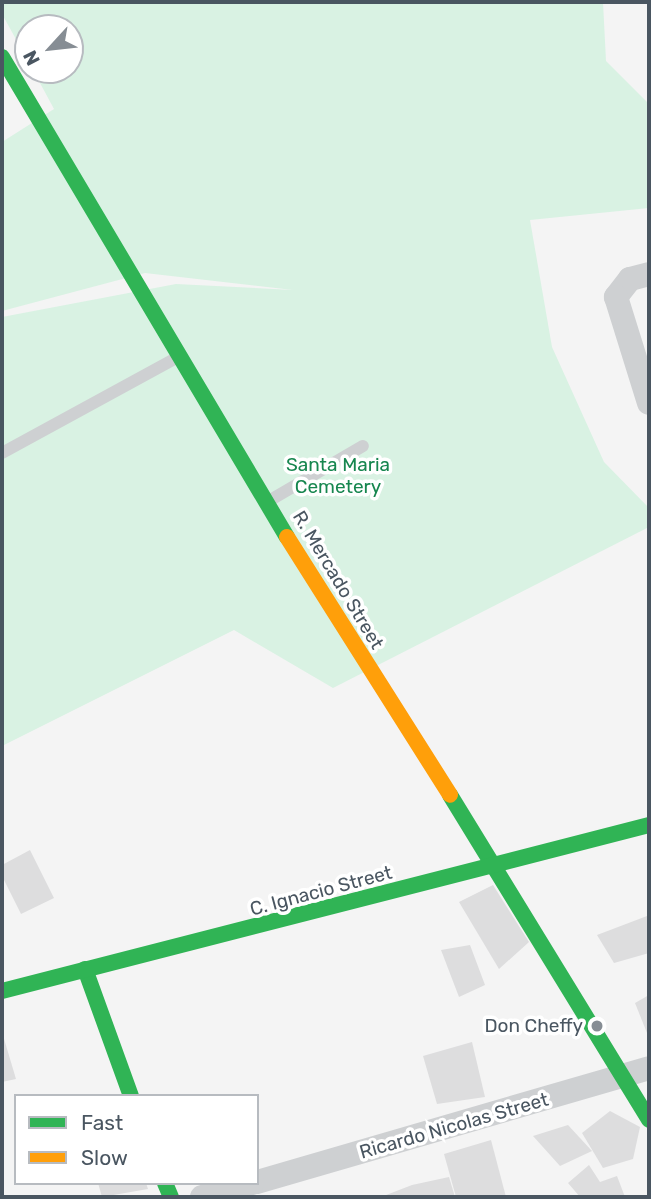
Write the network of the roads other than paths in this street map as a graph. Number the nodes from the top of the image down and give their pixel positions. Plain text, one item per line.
1 (2, 57) edge
2 (649, 274) edge
3 (179, 356) junction
4 (649, 403) edge
5 (363, 446) dead end
6 (2, 453) edge
7 (266, 503) junction
8 (649, 825) edge
9 (499, 867) junction
10 (85, 969) junction
11 (2, 991) edge
12 (649, 1068) edge
13 (625, 1076) junction
14 (130, 1094) edge
15 (649, 1120) edge
16 (259, 1181) edge
17 (245, 1185) edge
18 (202, 1197) edge

1 - 3 street, R. Mercado Street
2 - 4 street
3 - 6 lane
3 - 7 street, R. Mercado Street
5 - 7 lane
7 - 9 street, R. Mercado Street
8 - 9 street, C. Ignacio Street
9 - 10 street, C. Ignacio Street
9 - 13 street, R. Mercado Street
10 - 11 street, C. Ignacio Street
10 - 14 street
12 - 13 street, Ricardo Nicolas Street
13 - 15 street, R. Mercado Street
13 - 16 street, Ricardo Nicolas Street
17 - 18 street

